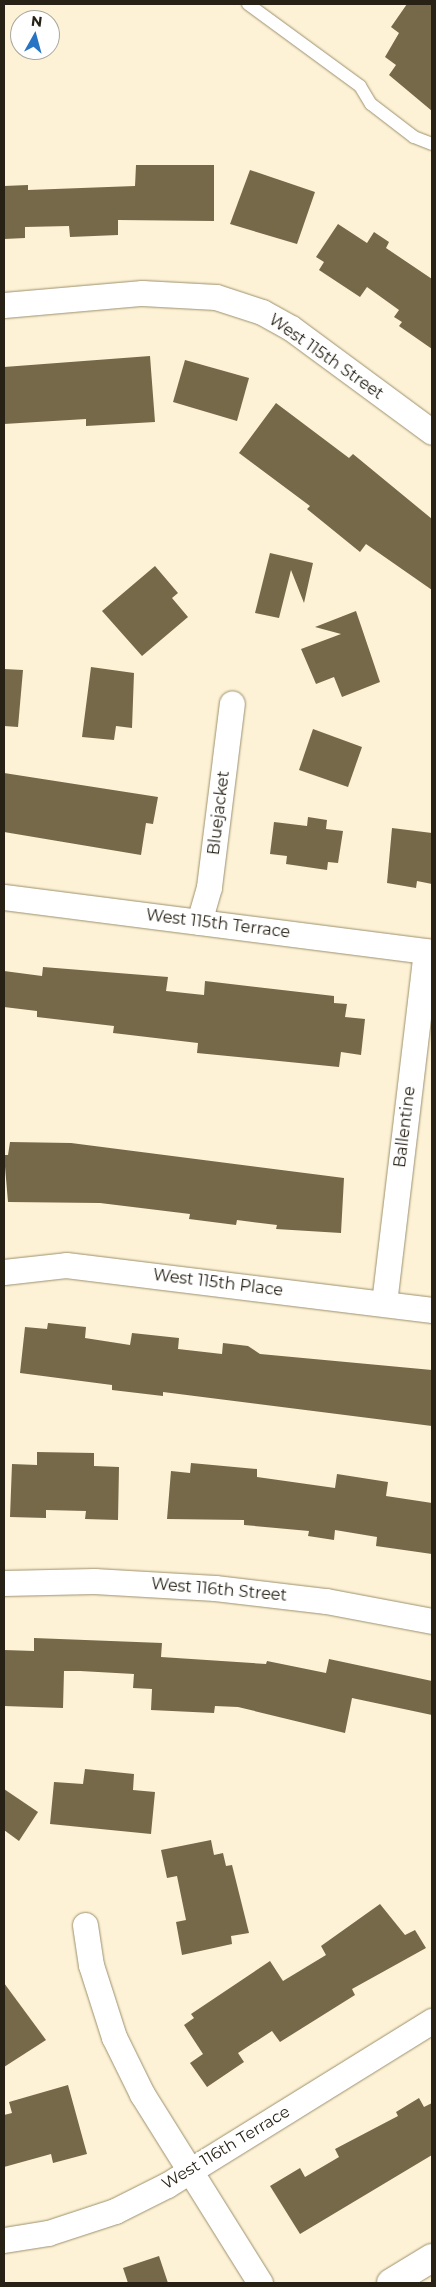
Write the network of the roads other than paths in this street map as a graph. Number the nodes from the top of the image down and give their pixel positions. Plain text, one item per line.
1 (248, 4) edge
2 (264, 8) edge
3 (432, 144) edge
4 (4, 305) edge
5 (432, 432) edge
6 (232, 704) dead end
7 (4, 897) edge
8 (199, 922) junction
9 (429, 952) edge
10 (4, 1272) edge
11 (384, 1303) junction
12 (432, 1310) edge
13 (4, 1583) edge
14 (432, 1621) edge
15 (85, 1925) dead end
16 (432, 2021) edge
17 (190, 2171) junction
18 (4, 2240) edge
19 (432, 2258) edge
20 (260, 2283) edge
21 (390, 2283) edge

1 - 2 lane
2 - 3 lane
4 - 5 street, West 115th Street
6 - 8 street, Bluejacket
7 - 8 street, West 115th Terrace
8 - 9 street, West 115th Terrace
9 - 11 street, Ballentine
10 - 11 street, West 115th Place
11 - 12 street, West 115th Place
13 - 14 street, West 116th Street
15 - 17 street
16 - 17 street, West 116th Terrace
17 - 18 street, West 116th Terrace
17 - 20 street
19 - 21 street

